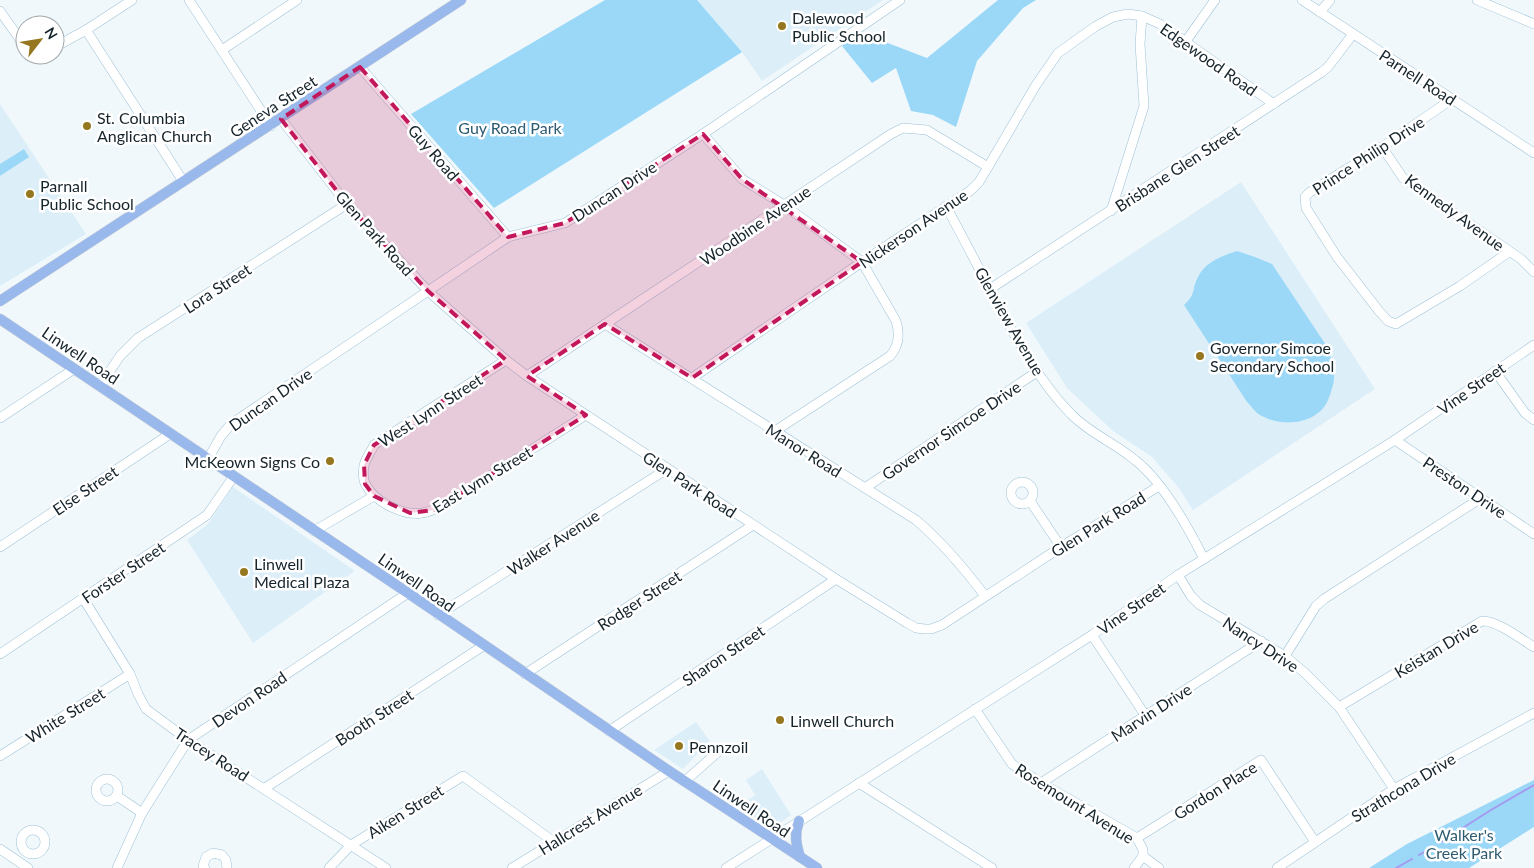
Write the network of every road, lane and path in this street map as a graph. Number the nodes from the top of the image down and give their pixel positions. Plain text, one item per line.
1 (132, 0) edge
2 (189, 0) edge
3 (297, 0) edge
4 (461, 0) edge
5 (900, 0) edge
6 (1215, 0) edge
7 (1302, 0) edge
8 (1330, 0) edge
9 (1477, 0) edge
10 (0, 11) edge
11 (1320, 12) junction
12 (1142, 16) junction
13 (1534, 24) edge
14 (86, 30) junction
15 (15, 32) edge
16 (1353, 34) junction
17 (1186, 41) junction
18 (65, 42) edge
19 (222, 50) junction
20 (360, 67) junction
21 (1452, 99) junction
22 (1274, 104) junction
23 (282, 119) junction
24 (271, 126) junction
25 (703, 134) junction
26 (1382, 147) junction
27 (1534, 153) edge
28 (988, 167) junction
29 (183, 181) junction
30 (346, 204) junction
31 (784, 205) junction
32 (946, 206) junction
33 (1111, 211) junction
34 (508, 237) junction
35 (1510, 252) junction
36 (862, 262) junction
37 (1534, 272) edge
38 (990, 289) junction
39 (428, 291) junction
40 (0, 301) edge
41 (0, 319) edge
42 (606, 324) junction
43 (1534, 345) edge
44 (506, 360) junction
45 (74, 369) junction
46 (1038, 371) junction
47 (1495, 371) junction
48 (527, 376) junction
49 (692, 378) junction
50 (100, 386) junction
51 (586, 415) junction
52 (0, 418) edge
53 (1534, 420) edge
54 (774, 431) junction
55 (170, 434) junction
56 (1395, 440) junction
57 (208, 459) junction
58 (667, 469) junction
59 (234, 476) junction
60 (1159, 486) junction
61 (865, 488) junction
62 (374, 496) junction
63 (1481, 498) junction
64 (1030, 501) dead end
65 (753, 525) junction
66 (314, 531) junction
67 (1534, 534) edge
68 (0, 547) edge
69 (1061, 548) junction
70 (1204, 559) junction
71 (1178, 576) junction
72 (836, 579) junction
73 (408, 593) junction
74 (985, 596) junction
75 (83, 598) junction
76 (438, 615) junction
77 (1092, 635) junction
78 (1261, 641) junction
79 (483, 646) junction
80 (1534, 647) edge
81 (0, 654) edge
82 (1285, 656) junction
83 (130, 674) junction
84 (525, 674) junction
85 (1339, 707) junction
86 (975, 709) junction
87 (1534, 713) edge
88 (1145, 715) junction
89 (609, 731) junction
90 (188, 740) junction
91 (718, 752) dead end
92 (0, 756) edge
93 (669, 771) junction
94 (685, 781) junction
95 (859, 783) junction
96 (1041, 783) junction
97 (264, 788) junction
98 (1394, 789) junction
99 (118, 796) dead end
100 (142, 813) junction
101 (799, 821) junction
102 (1137, 838) junction
103 (771, 839) junction
104 (554, 842) junction
105 (1315, 842) junction
106 (351, 845) junction
107 (0, 848) edge
108 (25, 851) dead end
109 (1143, 856) junction
110 (800, 857) junction
111 (18, 861) junction
112 (28, 868) edge
113 (117, 868) edge
114 (205, 868) edge
115 (227, 868) edge
116 (329, 868) edge
117 (386, 868) edge
118 (512, 868) edge
119 (726, 868) edge
120 (817, 868) edge
121 (992, 868) edge
122 (1134, 868) edge
123 (1159, 868) edge
124 (1278, 868) edge

1 - 14 street
2 - 19 street
3 - 19 street
4 - 20 main road, Geneva Street
5 - 25 street, Duncan Drive
6 - 17 street
7 - 11 street, Parnell Road
8 - 11 street
9 - 13 street
10 - 15 street
11 - 16 street, Parnell Road
12 - 17 street, Edgewood Road
12 - 28 street, Nickerson Avenue
12 - 33 street
14 - 18 street
14 - 29 street
16 - 21 street, Parnell Road
16 - 22 street, Brisbane Glen Street
17 - 22 street, Edgewood Road
19 - 24 street
20 - 23 main road, Geneva Street
20 - 34 street, Guy Road
21 - 26 street, Prince Philip Drive
21 - 27 street, Parnell Road
22 - 33 street, Brisbane Glen Street
23 - 24 main road, Geneva Street
23 - 30 street, Glen Park Road
24 - 29 main road, Geneva Street
25 - 31 street
25 - 34 street, Duncan Drive
26 - 35 street, Kennedy Avenue
26 - 35 street, Prince Philip Drive
28 - 31 street, Woodbine Avenue
28 - 32 street, Nickerson Avenue
29 - 40 main road, Geneva Street
30 - 39 street, Glen Park Road
30 - 50 street, Lora Street
31 - 36 street
31 - 42 street, Woodbine Avenue
32 - 36 street, Nickerson Avenue
32 - 38 street, Glenview Avenue
33 - 38 street, Brisbane Glen Street
34 - 39 street, Duncan Drive
35 - 37 street, Kennedy Avenue
36 - 49 street, Nickerson Avenue
36 - 54 street
38 - 46 street, Glenview Avenue
39 - 44 street, Glen Park Road
39 - 57 street, Duncan Drive
41 - 45 main road, Linwell Road
42 - 48 street, Woodbine Avenue
42 - 49 street, Manor Road
43 - 47 street, Vine Street
44 - 48 street, Glen Park Road
44 - 62 street, West Lynn Street
45 - 50 main road, Linwell Road
45 - 52 street
46 - 60 street, Glenview Avenue
46 - 61 street, Governor Simcoe Drive
47 - 53 street
47 - 56 street, Vine Street
48 - 51 street, Glen Park Road
49 - 54 street, Manor Road
50 - 55 main road, Linwell Road
51 - 58 street, Glen Park Road
51 - 62 street, East Lynn Street
54 - 61 street, Manor Road
55 - 57 main road, Linwell Road
55 - 68 street, Else Street
56 - 63 street, Preston Drive
56 - 70 street, Vine Street
57 - 59 main road, Linwell Road
58 - 65 street, Glen Park Road
58 - 76 street, Walker Avenue
59 - 66 main road, Linwell Road
59 - 75 street, Forster Street
60 - 69 street, Glen Park Road
60 - 70 street, Glenview Avenue
61 - 74 street, Manor Road
62 - 66 street
63 - 67 street, Preston Drive
63 - 82 street
64 - 69 street
65 - 72 street, Glen Park Road
65 - 84 street, Rodger Street
66 - 73 main road, Linwell Road
69 - 74 street, Glen Park Road
70 - 71 street, Vine Street
71 - 77 street, Vine Street
71 - 78 street, Nancy Drive
72 - 74 street, Glen Park Road
72 - 89 street, Sharon Street
73 - 76 main road, Linwell Road
73 - 90 street, Devon Road
75 - 81 street, Forster Street
75 - 83 street, Tracey Road
76 - 79 main road, Linwell Road
77 - 86 street, Vine Street
77 - 88 street
78 - 82 street, Nancy Drive
78 - 88 street, Marvin Drive
79 - 84 main road, Linwell Road
79 - 97 street, Booth Street
80 - 85 street, Keistan Drive
82 - 85 street, Nancy Drive
83 - 90 street, Tracey Road
83 - 92 street, White Street
84 - 89 main road, Linwell Road
85 - 98 street, Nancy Drive
86 - 95 street, Vine Street
86 - 96 street, Rosemount Avenue
87 - 98 street, Strathcona Drive
88 - 96 street, Marvin Drive
89 - 93 main road, Linwell Road
90 - 97 street, Tracey Road
90 - 100 street, Devon Road
91 - 94 street
93 - 94 main road, Linwell Road
93 - 104 street, Hallcrest Avenue
94 - 103 main road, Linwell Road
95 - 101 street, Vine Street
95 - 121 street
96 - 102 street, Rosemount Avenue
97 - 106 street, Tracey Road
98 - 105 street, Strathcona Drive
99 - 100 street
100 - 113 street, Devon Road
101 - 103 street, Vine Street
101 - 110 main road
102 - 105 street, Gordon Place
102 - 109 street, Rosemount Avenue
103 - 110 main road, Linwell Road
103 - 119 street, Vine Street
104 - 106 street, Aiken Street
104 - 118 street, Hallcrest Avenue
105 - 124 street, Strathcona Drive
106 - 116 street, Aiken Street
106 - 117 street, Tracey Road
107 - 111 street
108 - 111 street
109 - 122 street
109 - 123 street, Rosemount Avenue
110 - 120 main road, Linwell Road
111 - 112 street
114 - 115 street

